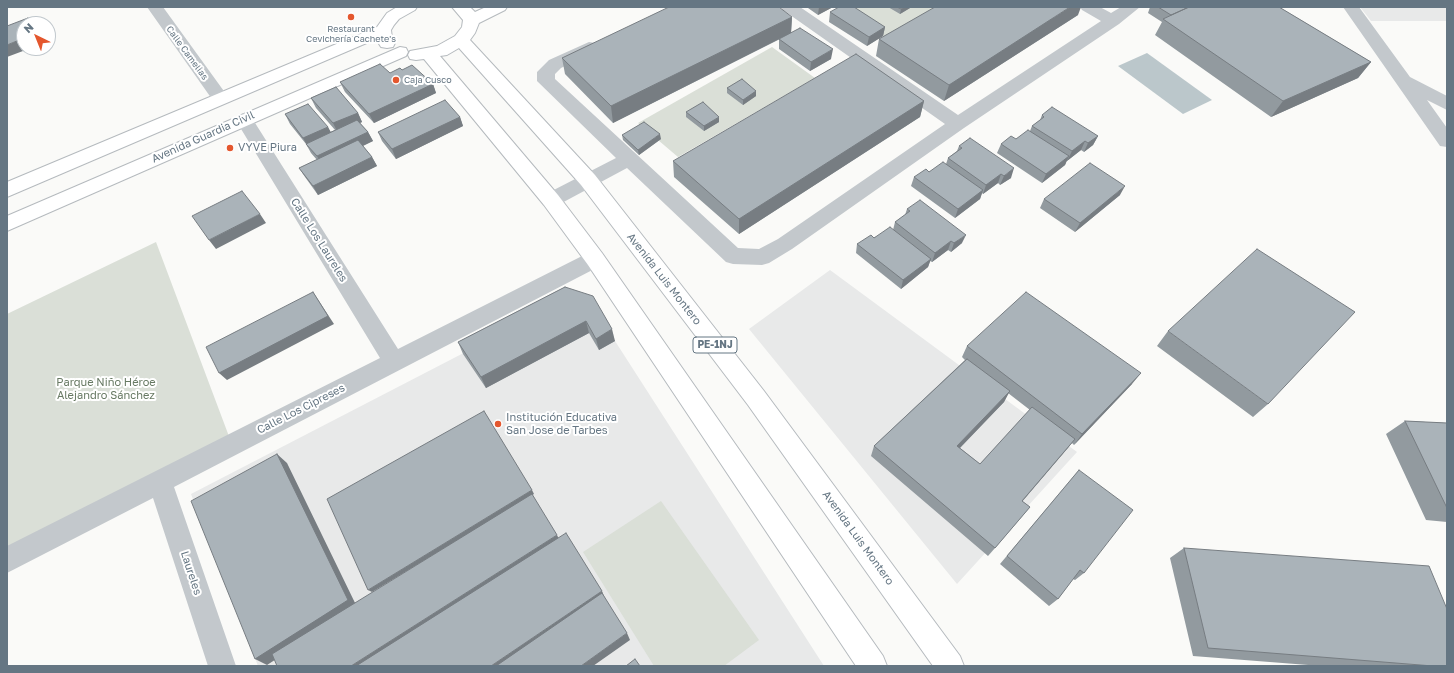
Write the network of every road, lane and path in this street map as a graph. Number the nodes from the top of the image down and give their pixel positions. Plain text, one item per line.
1 (154, 7) edge
2 (410, 7) edge
3 (460, 7) edge
4 (499, 7) edge
5 (789, 7) edge
6 (1088, 7) edge
7 (1132, 7) edge
8 (1351, 7) edge
9 (390, 11) edge
10 (471, 20) junction
11 (1112, 21) junction
12 (384, 30) junction
13 (461, 40) junction
14 (603, 40) edge
15 (400, 52) junction
16 (429, 54) junction
17 (1402, 79) junction
18 (220, 98) junction
19 (1447, 104) edge
20 (244, 119) junction
21 (958, 124) junction
22 (1447, 141) edge
23 (629, 159) junction
24 (588, 180) junction
25 (7, 190) edge
26 (551, 200) junction
27 (7, 224) edge
28 (595, 258) junction
29 (394, 361) junction
30 (160, 481) junction
31 (7, 560) edge
32 (222, 666) edge
33 (873, 666) edge
34 (950, 666) edge

1 - 18 street, Calle Camelias
2 - 9 main road
3 - 10 main road
4 - 10 main road
5 - 21 street
6 - 11 street
7 - 11 street
8 - 17 street
9 - 12 main road
10 - 13 main road
11 - 21 street
12 - 15 main road
12 - 18 main road
13 - 16 main road
13 - 24 main road, Avenida Luis Montero / PE-1NJ
14 - 23 street
15 - 16 main road
15 - 20 main road, Avenida Guardia Civil
16 - 26 main road
17 - 19 street
17 - 22 street
18 - 25 main road
20 - 27 main road, Avenida Guardia Civil
20 - 29 street, Calle Los Laureles
21 - 23 street
23 - 24 street
24 - 26 street
24 - 34 main road, Avenida Luis Montero / PE-1NJ
26 - 28 main road
28 - 29 street, Calle Los Cipreses
28 - 33 main road
29 - 30 street, Calle Los Cipreses
30 - 31 street, Calle Los Cipreses
30 - 32 street, Laureles

